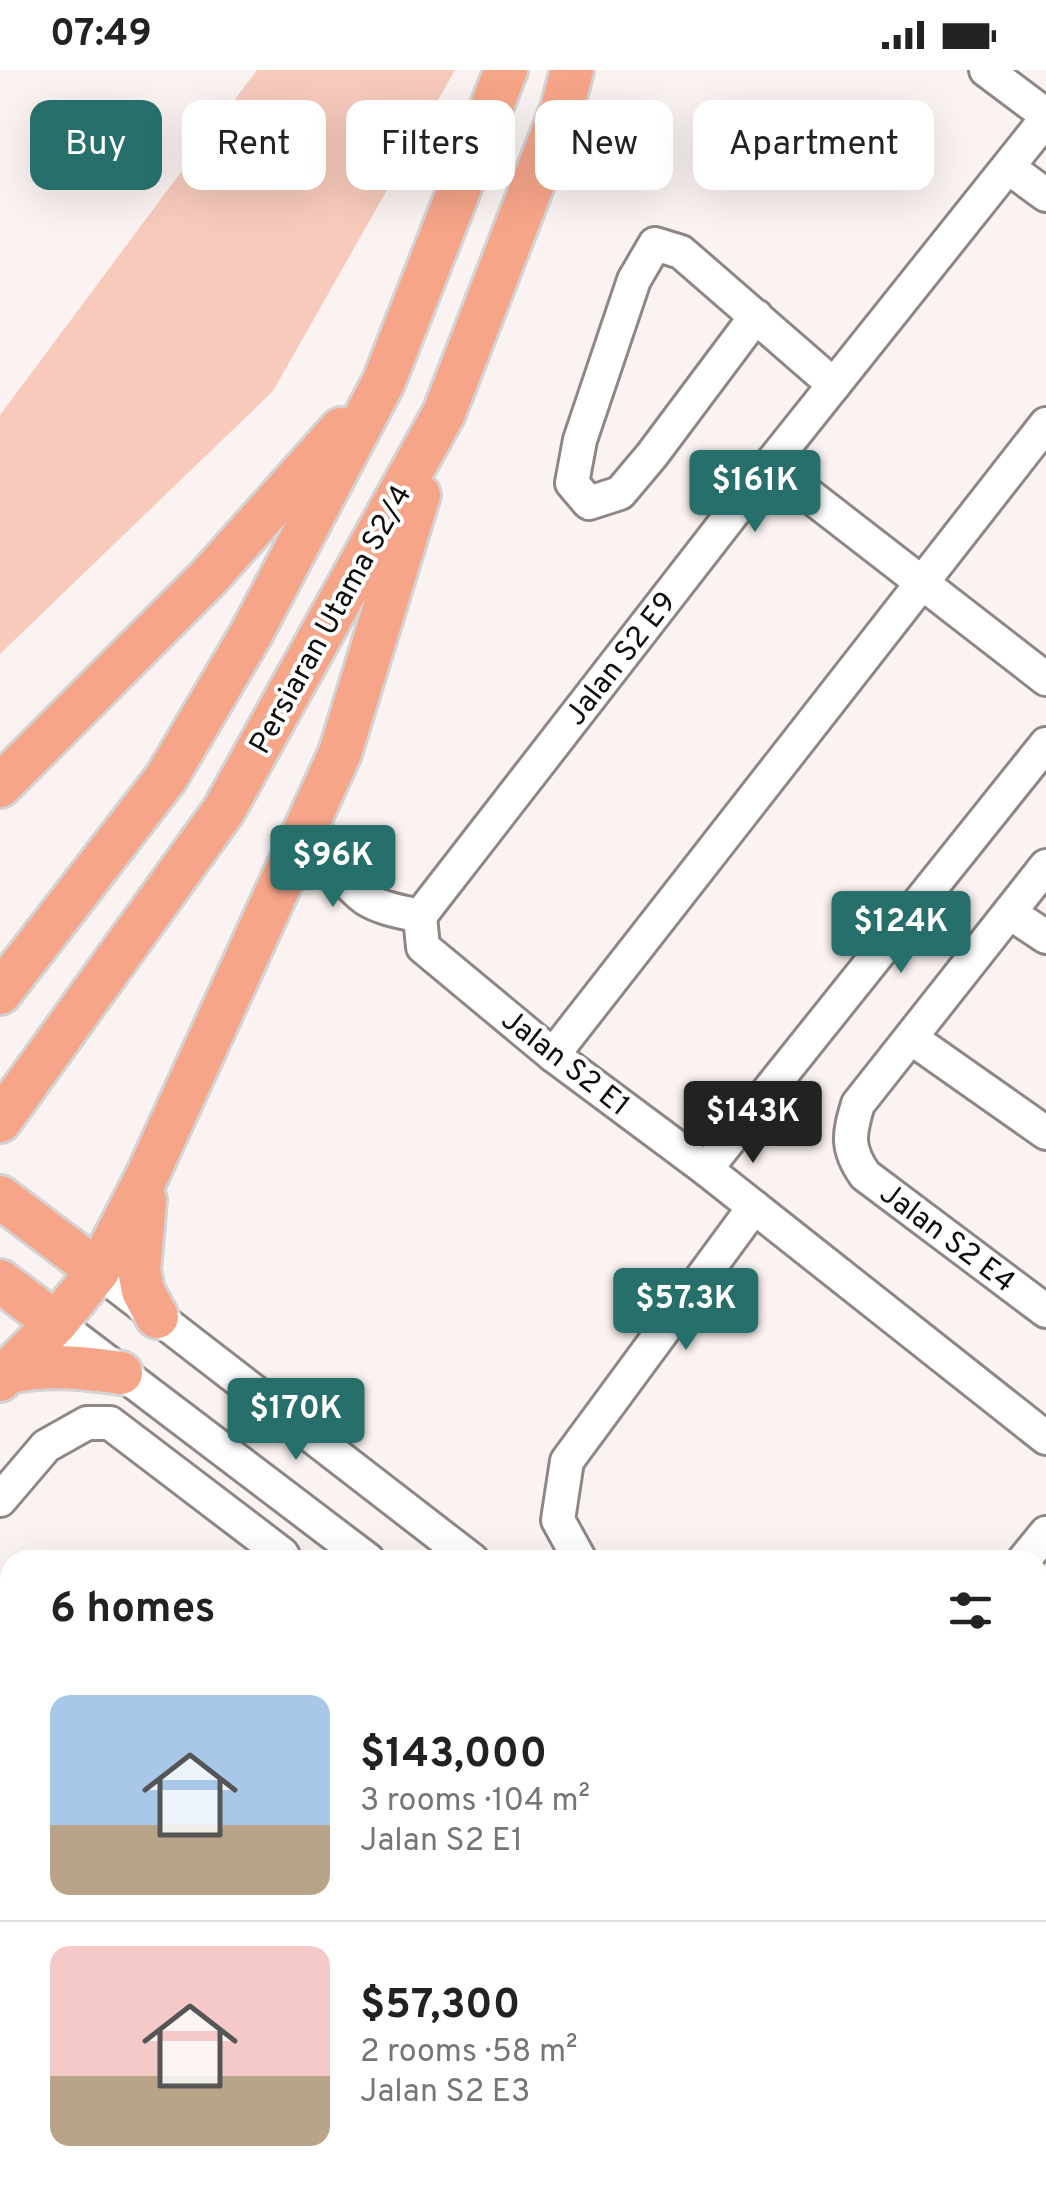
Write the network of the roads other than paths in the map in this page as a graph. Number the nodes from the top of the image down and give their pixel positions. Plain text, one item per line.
1 (506, 70) edge
2 (572, 70) edge
3 (986, 70) edge
4 (1046, 118) edge
5 (1009, 168) junction
6 (1046, 195) edge
7 (756, 316) junction
8 (384, 380) junction
9 (834, 384) junction
10 (444, 413) junction
11 (1046, 424) edge
12 (770, 465) junction
13 (924, 583) junction
14 (1046, 679) edge
15 (1046, 744) edge
16 (0, 786) edge
17 (310, 819) junction
18 (1046, 866) edge
19 (1010, 912) junction
20 (420, 916) junction
21 (1046, 938) edge
22 (0, 993) edge
23 (911, 1038) junction
24 (553, 1056) junction
25 (0, 1121) edge
26 (1046, 1133) edge
27 (706, 1169) junction
28 (148, 1174) junction
29 (0, 1197) edge
30 (754, 1207) junction
31 (98, 1271) junction
32 (0, 1281) edge
33 (1046, 1311) edge
34 (157, 1317) junction
35 (56, 1324) junction
36 (120, 1373) junction
37 (4, 1376) edge
38 (1046, 1438) edge
39 (0, 1500) edge
40 (435, 1549) edge
41 (277, 1550) edge
42 (355, 1550) edge
43 (574, 1550) edge

1 - 8 main road, Persiaran Utama S2/4
2 - 10 main road, Persiaran Utama S2/4
3 - 4 street
4 - 5 street, Jalan S2 E9
5 - 6 street
5 - 9 street, Jalan S2 E9
7 - 7 street
7 - 9 street
8 - 16 main road
8 - 22 main road, Persiaran Utama S2/4
9 - 12 street, Jalan S2 E9
10 - 17 main road
10 - 25 main road, Persiaran Utama S2/4
11 - 13 street
12 - 13 street
12 - 20 street, Jalan S2 E9
13 - 14 street
13 - 24 street
15 - 27 street
17 - 20 street
17 - 28 main road
18 - 19 street, Jalan S2 E4
19 - 21 street
19 - 23 street, Jalan S2 E4
20 - 24 street, Jalan S2 E1
23 - 26 street
23 - 33 street, Jalan S2 E4
24 - 27 street, Jalan S2 E1
27 - 30 street, Jalan S2 E1
28 - 31 main road
28 - 34 main road
29 - 31 main road
30 - 38 street, Jalan S2 E1
30 - 43 street
31 - 34 street
31 - 35 main road
32 - 35 main road
34 - 40 street
35 - 36 street
35 - 37 main road
36 - 37 main road
36 - 42 street
39 - 41 street

